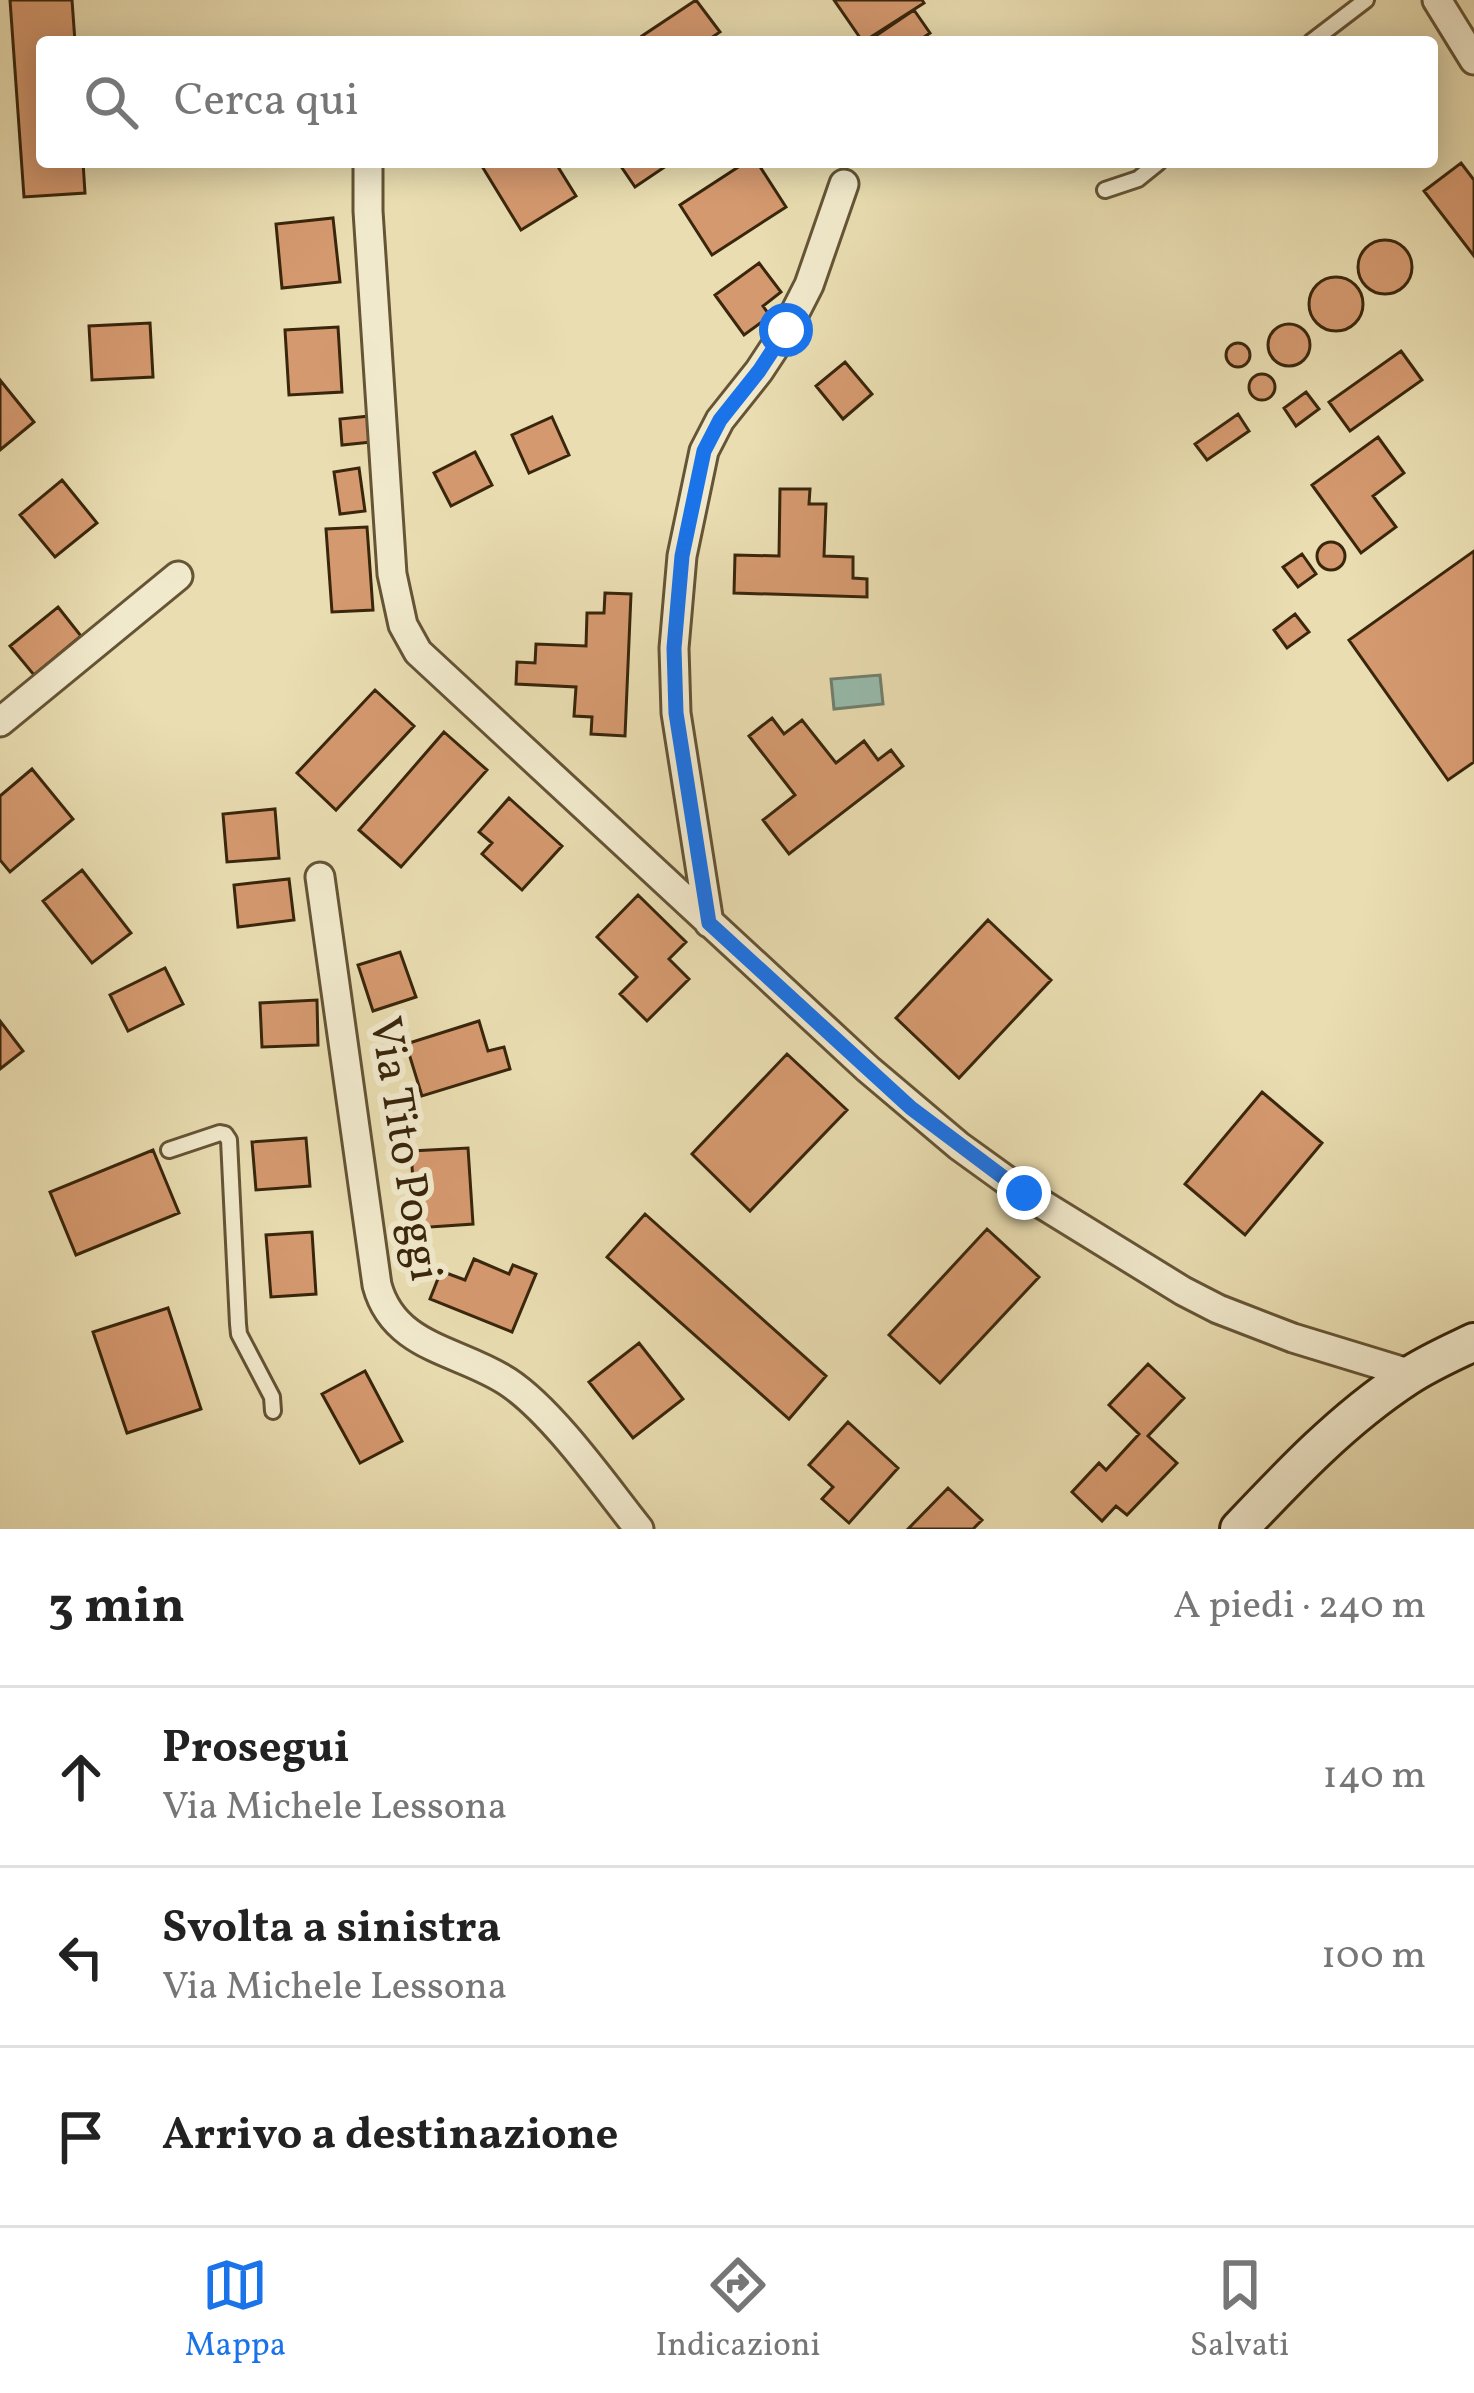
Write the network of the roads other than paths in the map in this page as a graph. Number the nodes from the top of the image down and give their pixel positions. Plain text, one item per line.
1 (1366, 0) edge
2 (1437, 1) edge
3 (1319, 36) edge
4 (1474, 60) edge
5 (368, 168) edge
6 (1152, 168) edge
7 (844, 184) dead end
8 (1105, 190) dead end
9 (178, 576) dead end
10 (0, 722) edge
11 (320, 877) dead end
12 (709, 923) junction
13 (169, 1150) dead end
14 (1474, 1342) edge
15 (1411, 1374) junction
16 (273, 1411) dead end
17 (639, 1529) edge
18 (1239, 1529) edge

1 - 3 lane
2 - 4 street
5 - 12 street
6 - 8 lane
7 - 12 street
9 - 10 street
11 - 17 street, Via Tito Poggi
12 - 15 street
13 - 16 lane
14 - 15 main road
15 - 18 main road

